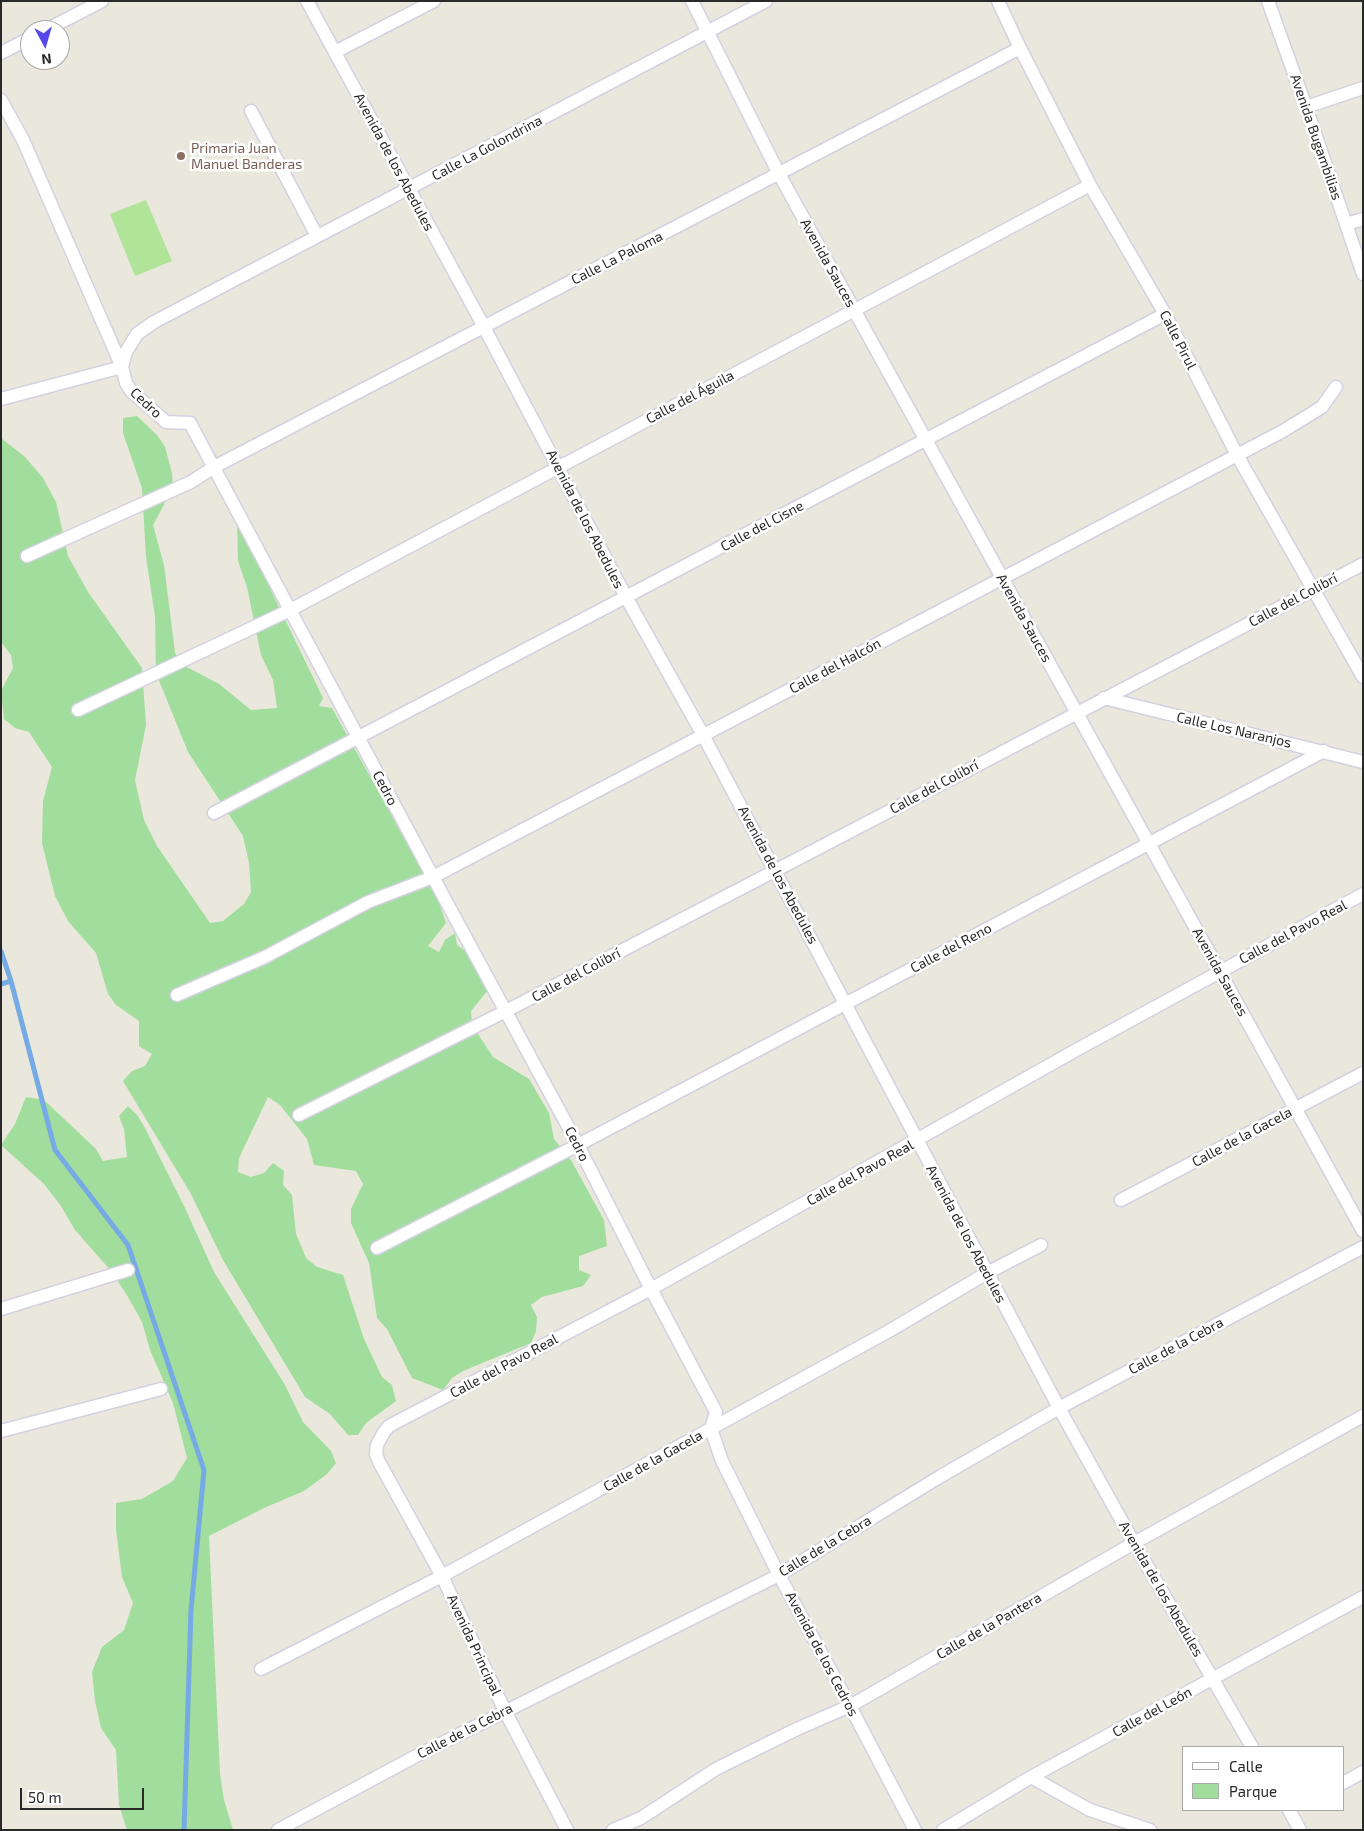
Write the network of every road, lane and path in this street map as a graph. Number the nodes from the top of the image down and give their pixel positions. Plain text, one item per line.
1 (102, 1) edge
2 (307, 1) edge
3 (434, 1) edge
4 (692, 1) edge
5 (766, 1) edge
6 (998, 1) edge
7 (1268, 1) edge
8 (65, 20) edge
9 (708, 32) junction
10 (20, 43) edge
11 (1020, 48) junction
12 (335, 52) junction
13 (1, 53) edge
14 (1363, 88) edge
15 (1, 100) edge
16 (1306, 107) junction
17 (251, 111) dead end
18 (779, 174) junction
19 (1090, 185) junction
20 (408, 188) junction
21 (1363, 219) edge
22 (1346, 224) junction
23 (317, 236) junction
24 (1363, 274) edge
25 (854, 310) junction
26 (1165, 314) junction
27 (484, 327) junction
28 (122, 367) junction
29 (1336, 387) dead end
30 (1, 399) edge
31 (926, 440) junction
32 (1237, 455) junction
33 (214, 467) junction
34 (558, 467) junction
35 (27, 556) dead end
36 (1363, 564) edge
37 (1002, 578) junction
38 (1314, 589) junction
39 (626, 598) junction
40 (290, 610) junction
41 (1363, 678) edge
42 (1104, 698) junction
43 (78, 710) dead end
44 (1076, 713) junction
45 (703, 735) junction
46 (358, 738) junction
47 (1324, 751) junction
48 (1363, 762) edge
49 (214, 813) dead end
50 (1149, 844) junction
51 (775, 871) junction
52 (433, 877) junction
53 (1363, 894) edge
54 (1220, 972) junction
55 (177, 995) dead end
56 (846, 1003) junction
57 (506, 1011) junction
58 (1363, 1073) edge
59 (1295, 1109) junction
60 (299, 1115) dead end
61 (917, 1141) junction
62 (578, 1145) junction
63 (1121, 1200) dead end
64 (1363, 1231) edge
65 (1041, 1245) dead end
66 (1363, 1247) edge
67 (377, 1248) dead end
68 (128, 1270) dead end
69 (987, 1273) junction
70 (651, 1289) junction
71 (1, 1309) edge
72 (161, 1389) dead end
73 (1059, 1408) junction
74 (1363, 1416) edge
75 (711, 1429) junction
76 (1, 1431) edge
77 (380, 1462) joint
78 (1134, 1542) junction
79 (779, 1575) junction
80 (442, 1576) junction
81 (1363, 1596) edge
82 (261, 1669) dead end
83 (1212, 1679) junction
84 (850, 1706) junction
85 (505, 1711) junction
86 (1251, 1746) edge
87 (1363, 1772) edge
88 (1031, 1778) junction
89 (1344, 1782) edge
90 (1291, 1811) edge
91 (278, 1830) edge
92 (567, 1830) edge
93 (613, 1830) edge
94 (915, 1830) edge
95 (943, 1830) edge
96 (1150, 1830) edge
97 (1300, 1830) edge

1 - 8 street
2 - 12 street, Avenida de los Abedules
3 - 12 street
4 - 9 street, Avenida Sauces
5 - 9 street, Calle La Golondrina
6 - 11 street, Calle Pirul
7 - 16 street, Avenida Bugambilias
9 - 18 street, Avenida Sauces
9 - 20 street, Calle La Golondrina
10 - 13 street
11 - 18 street, Calle La Paloma
11 - 19 street, Calle Pirul
12 - 20 street, Avenida de los Abedules
14 - 16 street
15 - 28 street
16 - 22 street, Avenida Bugambilias
17 - 23 street
18 - 25 street, Avenida Sauces
18 - 27 street, Calle La Paloma
19 - 25 street, Calle del Águila
19 - 26 street, Calle Pirul
20 - 23 street, Calle La Golondrina
20 - 27 street, Avenida de los Abedules
21 - 22 street
22 - 24 street, Avenida Bugambilias
23 - 28 street, Calle La Golondrina
25 - 31 street, Avenida Sauces
25 - 34 street, Calle del Águila
26 - 31 street, Calle del Cisne
26 - 32 street, Calle Pirul
27 - 33 street, Calle La Paloma
27 - 34 street, Avenida de los Abedules
28 - 30 street
28 - 33 street, Cedro
29 - 32 street, Calle del Halcón
31 - 37 street, Avenida Sauces
31 - 39 street, Calle del Cisne
32 - 37 street, Calle del Halcón
32 - 38 street, Calle Pirul
33 - 35 street, Calle La Paloma
33 - 40 street, Cedro
34 - 39 street, Avenida de los Abedules
34 - 40 street, Calle del Águila
36 - 38 street, Calle del Colibrí
37 - 44 street, Avenida Sauces
37 - 45 street, Calle del Halcón
38 - 41 street, Calle Pirul
38 - 42 street, Calle del Colibrí
39 - 45 street, Avenida de los Abedules
39 - 46 street, Calle del Cisne
40 - 43 street, Calle del Águila
40 - 46 street, Cedro
42 - 44 street, Calle del Colibrí
42 - 47 street, Calle Los Naranjos
44 - 50 street, Avenida Sauces
44 - 51 street, Calle del Colibrí
45 - 51 street, Avenida de los Abedules
45 - 52 street, Calle del Halcón
46 - 49 street, Calle del Cisne
46 - 52 street, Cedro
47 - 48 street, Calle Los Naranjos
47 - 50 street, Calle del Reno
50 - 54 street, Avenida Sauces
50 - 56 street, Calle del Reno
51 - 56 street, Avenida de los Abedules
51 - 57 street, Calle del Colibrí
52 - 55 street, Calle del Halcón
52 - 57 street, Cedro
53 - 54 street, Calle del Pavo Real
54 - 59 street, Avenida Sauces
54 - 61 street, Calle del Pavo Real
56 - 61 street, Avenida de los Abedules
56 - 62 street, Calle del Reno
57 - 60 street, Calle del Colibrí
57 - 62 street, Cedro
58 - 59 street, Calle de la Gacela
59 - 63 street, Calle de la Gacela
59 - 64 street, Avenida Sauces
61 - 69 street, Avenida de los Abedules
61 - 70 street, Calle del Pavo Real
62 - 67 street, Calle del Reno
62 - 70 street, Cedro
65 - 69 street, Calle de la Gacela
66 - 73 street, Calle de la Cebra
68 - 71 street
69 - 73 street, Avenida de los Abedules
69 - 75 street, Calle de la Gacela
70 - 75 street, Avenida de los Cedros
70 - 77 street, Calle del Pavo Real
72 - 76 street
73 - 78 street, Avenida de los Abedules
73 - 79 street, Calle de la Cebra
74 - 78 street, Calle de la Pantera
75 - 79 street, Avenida de los Cedros
75 - 80 street, Calle de la Gacela
77 - 80 street, Avenida Principal
78 - 83 street, Avenida de los Abedules
78 - 84 street, Calle de la Pantera
79 - 84 street, Avenida de los Cedros
79 - 85 street, Calle de la Cebra
80 - 82 street, Calle de la Gacela
80 - 85 street, Avenida Principal
81 - 83 street, Calle del León
83 - 86 street, Avenida de los Abedules
83 - 88 street, Calle del León
84 - 93 street, Calle de la Pantera
84 - 94 street, Avenida de los Cedros
85 - 91 street, Calle de la Cebra
85 - 92 street, Avenida Principal
87 - 89 street
88 - 95 street, Calle del León
88 - 96 street
90 - 97 street

